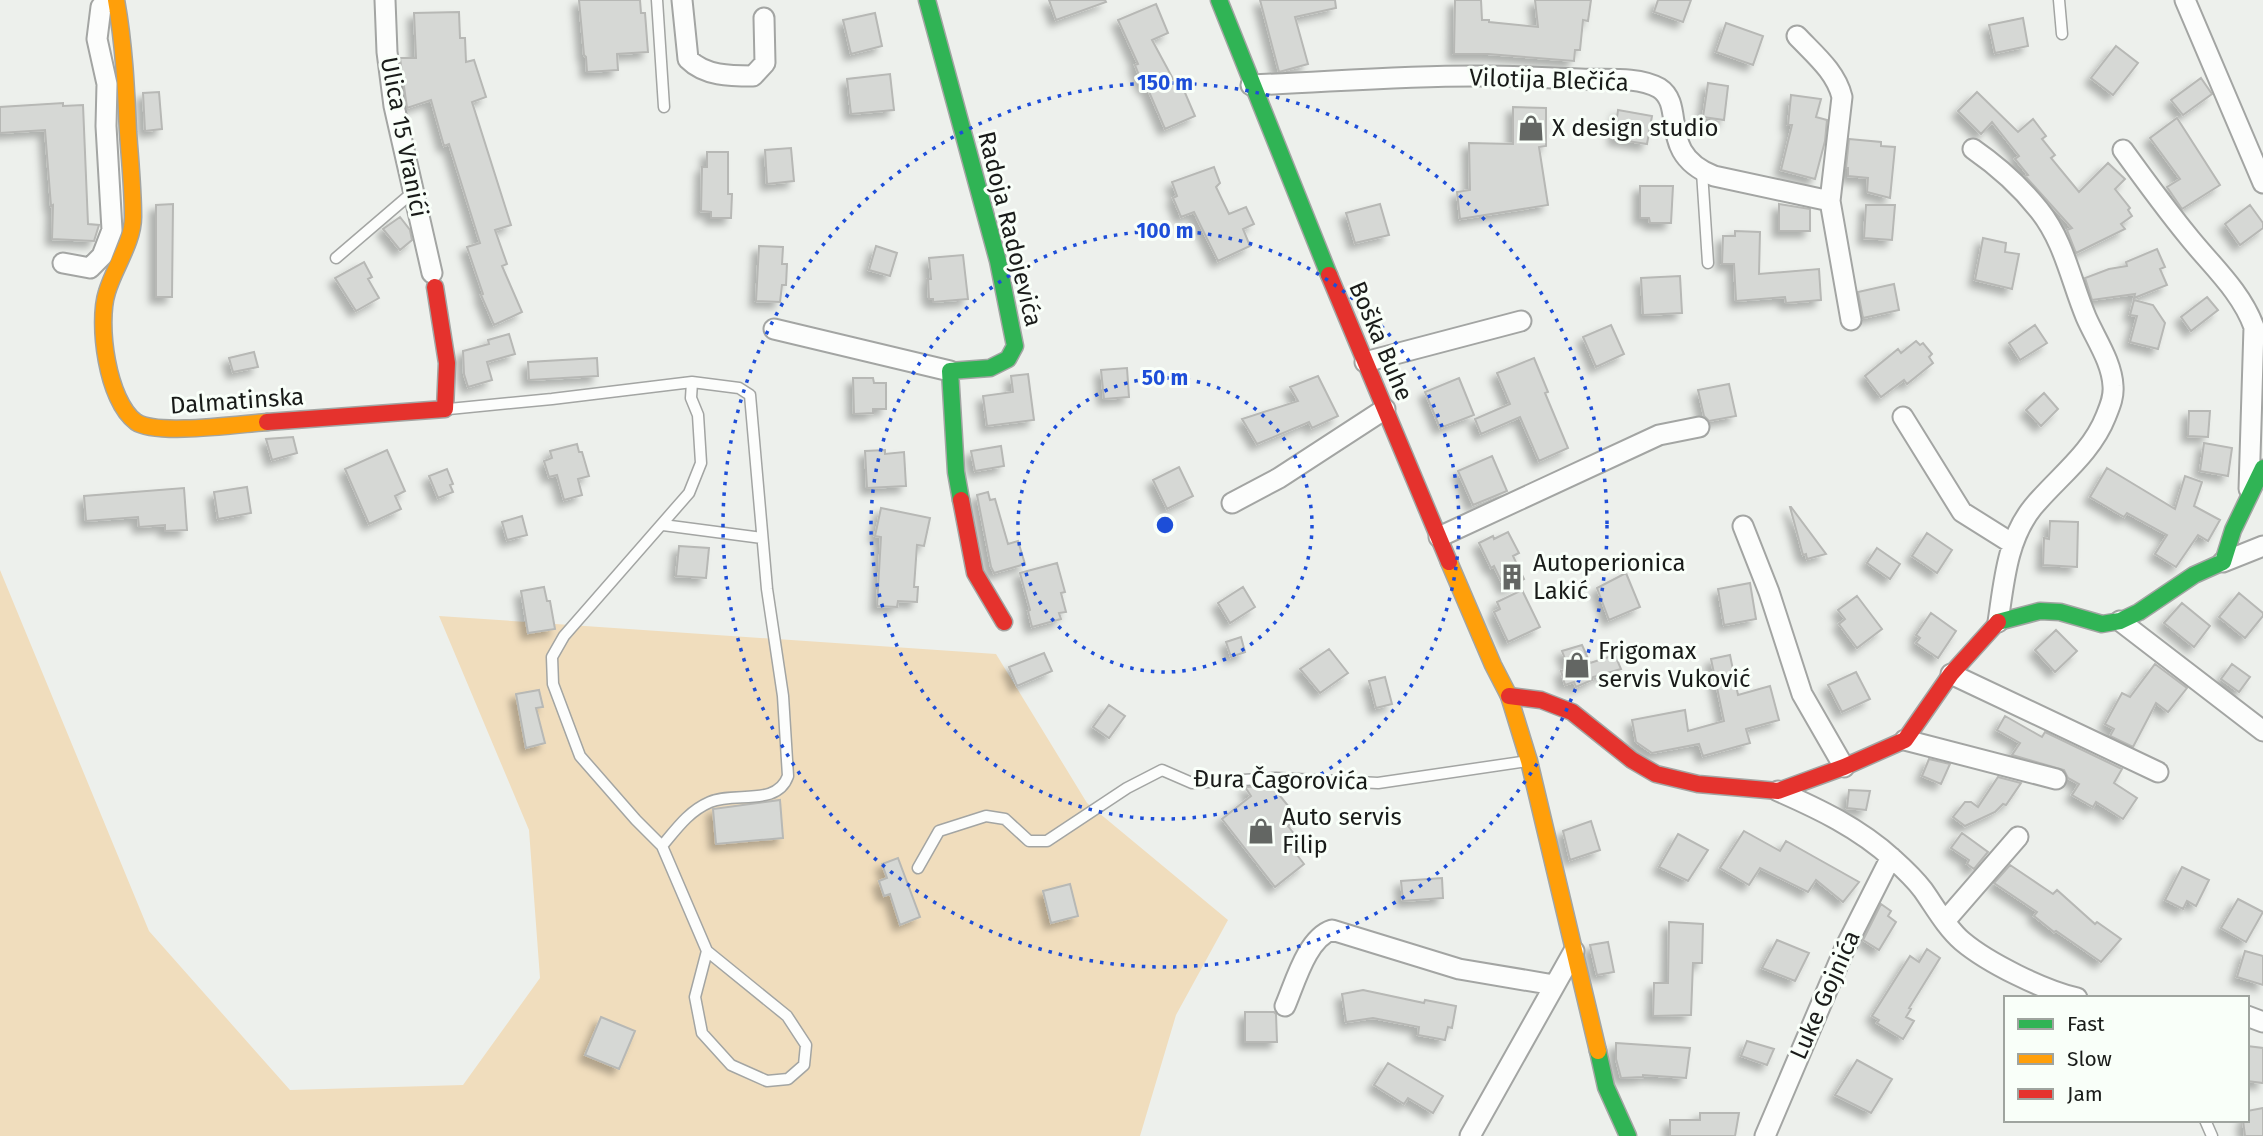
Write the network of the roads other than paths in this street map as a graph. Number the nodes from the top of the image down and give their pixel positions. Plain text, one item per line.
1 (107, 0) edge
2 (116, 0) edge
3 (385, 0) edge
4 (657, 0) edge
5 (682, 0) edge
6 (927, 0) edge
7 (1219, 0) edge
8 (2059, 0) edge
9 (2185, 0) edge
10 (764, 18) dead end
11 (2062, 34) dead end
12 (1797, 36) dead end
13 (1251, 85) junction
14 (664, 107) dead end
15 (1973, 149) dead end
16 (2123, 150) dead end
17 (1702, 172) junction
18 (2263, 183) edge
19 (413, 191) junction
20 (1830, 201) junction
21 (336, 258) dead end
22 (1708, 263) dead end
23 (63, 264) dead end
24 (434, 280) joint
25 (1851, 320) dead end
26 (1521, 321) dead end
27 (774, 329) dead end
28 (1365, 362) junction
29 (950, 371) junction
30 (692, 382) junction
31 (445, 409) junction
32 (1384, 409) junction
33 (1903, 417) dead end
34 (1699, 427) dead end
35 (2263, 468) edge
36 (2249, 493) junction
37 (1232, 503) dead end
38 (663, 525) junction
39 (1744, 526) dead end
40 (1439, 537) junction
41 (762, 538) junction
42 (2013, 544) junction
43 (2263, 546) edge
44 (2223, 562) junction
45 (2120, 621) junction
46 (1004, 622) dead end
47 (1998, 622) junction
48 (1951, 674) junction
49 (1509, 696) junction
50 (2263, 731) edge
51 (1905, 740) junction
52 (1529, 761) junction
53 (1844, 767) junction
54 (2158, 772) dead end
55 (2056, 779) dead end
56 (1777, 791) junction
57 (2018, 837) dead end
58 (662, 846) junction
59 (1891, 857) junction
60 (918, 868) dead end
61 (1945, 921) junction
62 (707, 951) junction
63 (1574, 951) junction
64 (1554, 985) junction
65 (2071, 996) edge
66 (1285, 1006) dead end
67 (1470, 1136) edge
68 (1628, 1136) edge
69 (1765, 1136) edge

1 - 23 street
2 - 31 street, Dalmatinska
3 - 19 street, Ulica 15 Vranići
4 - 14 lane
5 - 10 street
6 - 29 street, Radoja Radojevića
7 - 13 street, Boška Buhe
8 - 11 lane
9 - 18 street
12 - 20 street
13 - 17 street, Vilotija Blečića
13 - 28 street, Boška Buhe
15 - 42 street
16 - 36 street
17 - 20 street
17 - 22 lane
19 - 21 lane
19 - 24 street, Ulica 15 Vranići
20 - 25 street
24 - 31 street
26 - 28 street
27 - 29 street
28 - 32 street, Boška Buhe
29 - 46 street
30 - 31 lane
30 - 38 lane
30 - 41 lane
32 - 37 street
32 - 40 street, Boška Buhe
33 - 42 street
34 - 40 street
35 - 36 street
36 - 44 street
38 - 41 lane
38 - 58 lane
39 - 53 street
40 - 49 street, Boška Buhe
41 - 58 lane
42 - 47 street
43 - 44 street
44 - 45 street
45 - 47 street
45 - 50 street
47 - 48 street
48 - 51 street
48 - 54 street
49 - 52 street
49 - 56 street
51 - 53 street
51 - 55 street
52 - 60 lane, Đura Čagorovića
52 - 63 street
53 - 56 street
56 - 59 street
57 - 61 street
58 - 62 lane
59 - 61 street
59 - 69 street, Luke Gojnića
61 - 65 street
62 - 62 lane
63 - 64 street
63 - 68 street
64 - 66 street
64 - 67 street

